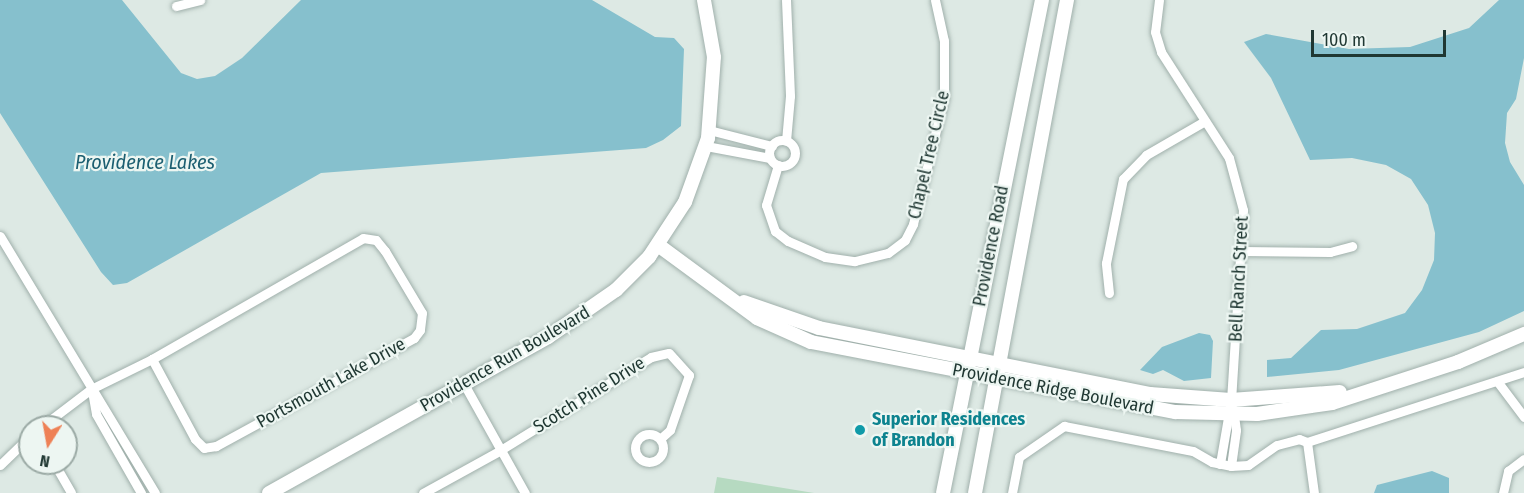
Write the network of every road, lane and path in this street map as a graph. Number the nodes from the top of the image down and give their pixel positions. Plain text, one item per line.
1 (200, 0) edge
2 (704, 0) edge
3 (786, 0) edge
4 (935, 0) edge
5 (1042, 0) edge
6 (1067, 0) edge
7 (1159, 0) edge
8 (176, 6) dead end
9 (1205, 121) junction
10 (709, 130) junction
11 (786, 141) junction
12 (706, 146) junction
13 (772, 146) junction
14 (770, 158) junction
15 (778, 165) junction
16 (0, 236) edge
17 (658, 245) junction
18 (1352, 246) dead end
19 (1241, 251) junction
20 (715, 288) junction
21 (1109, 293) dead end
22 (1524, 334) edge
23 (969, 357) junction
24 (152, 359) junction
25 (1000, 363) junction
26 (1524, 372) edge
27 (966, 373) junction
28 (997, 379) junction
29 (1404, 380) junction
30 (1497, 381) junction
31 (464, 384) junction
32 (91, 389) junction
33 (1232, 400) junction
34 (57, 415) edge
35 (1231, 415) junction
36 (1524, 417) edge
37 (660, 439) dead end
38 (1307, 442) junction
39 (18, 448) edge
40 (499, 451) junction
41 (1524, 459) edge
42 (1220, 464) junction
43 (0, 465) edge
44 (1231, 466) junction
45 (61, 475) edge
46 (71, 493) edge
47 (141, 493) edge
48 (155, 493) edge
49 (269, 493) edge
50 (423, 493) edge
51 (525, 493) edge
52 (943, 493) edge
53 (975, 493) edge
54 (1012, 493) edge
55 (1314, 493) edge
56 (1503, 493) edge

1 - 8 street
2 - 10 street, Providence Run Boulevard
3 - 11 street, Chapel Tree Circle
4 - 15 street, Chapel Tree Circle
5 - 23 street, Providence Road
6 - 25 street, Providence Road
7 - 9 street, Bell Ranch Street
9 - 19 street, Bell Ranch Street
9 - 21 street
10 - 12 street, Providence Run Boulevard
10 - 13 street
11 - 13 street
11 - 15 street, Chapel Tree Circle
12 - 14 street
12 - 17 street, Providence Run Boulevard
13 - 14 street
14 - 15 street
16 - 32 street
17 - 20 street, Providence Ridge Boulevard
17 - 31 street, Providence Run Boulevard
18 - 19 street
19 - 33 street, Bell Ranch Street
20 - 23 street, Providence Ridge Boulevard
20 - 27 street, Providence Ridge Boulevard
22 - 29 street, Providence Ridge Boulevard
23 - 25 street, Providence Ridge Boulevard
23 - 27 street, Providence Road
24 - 24 street, Portsmouth Lake Drive
24 - 32 street, Portsmouth Lake Drive
25 - 28 street, Providence Road
25 - 33 street, Providence Ridge Boulevard
26 - 30 street
27 - 28 street, Providence Ridge Boulevard
27 - 52 street, Providence Road
28 - 35 street, Providence Ridge Boulevard
28 - 53 street, Providence Road
29 - 33 street, Providence Ridge Boulevard
29 - 35 street, Providence Ridge Boulevard
30 - 36 street
30 - 38 street
31 - 40 street
31 - 49 street, Providence Run Boulevard
32 - 34 street, Portsmouth Lake Drive
32 - 47 street
32 - 48 street
33 - 35 street, Bell Ranch Street
35 - 42 street
35 - 44 street
37 - 40 street, Scotch Pine Drive
38 - 44 street
38 - 55 street
39 - 43 street
40 - 50 street, Scotch Pine Drive
40 - 51 street
41 - 56 street
42 - 44 street
42 - 54 street
45 - 46 street

